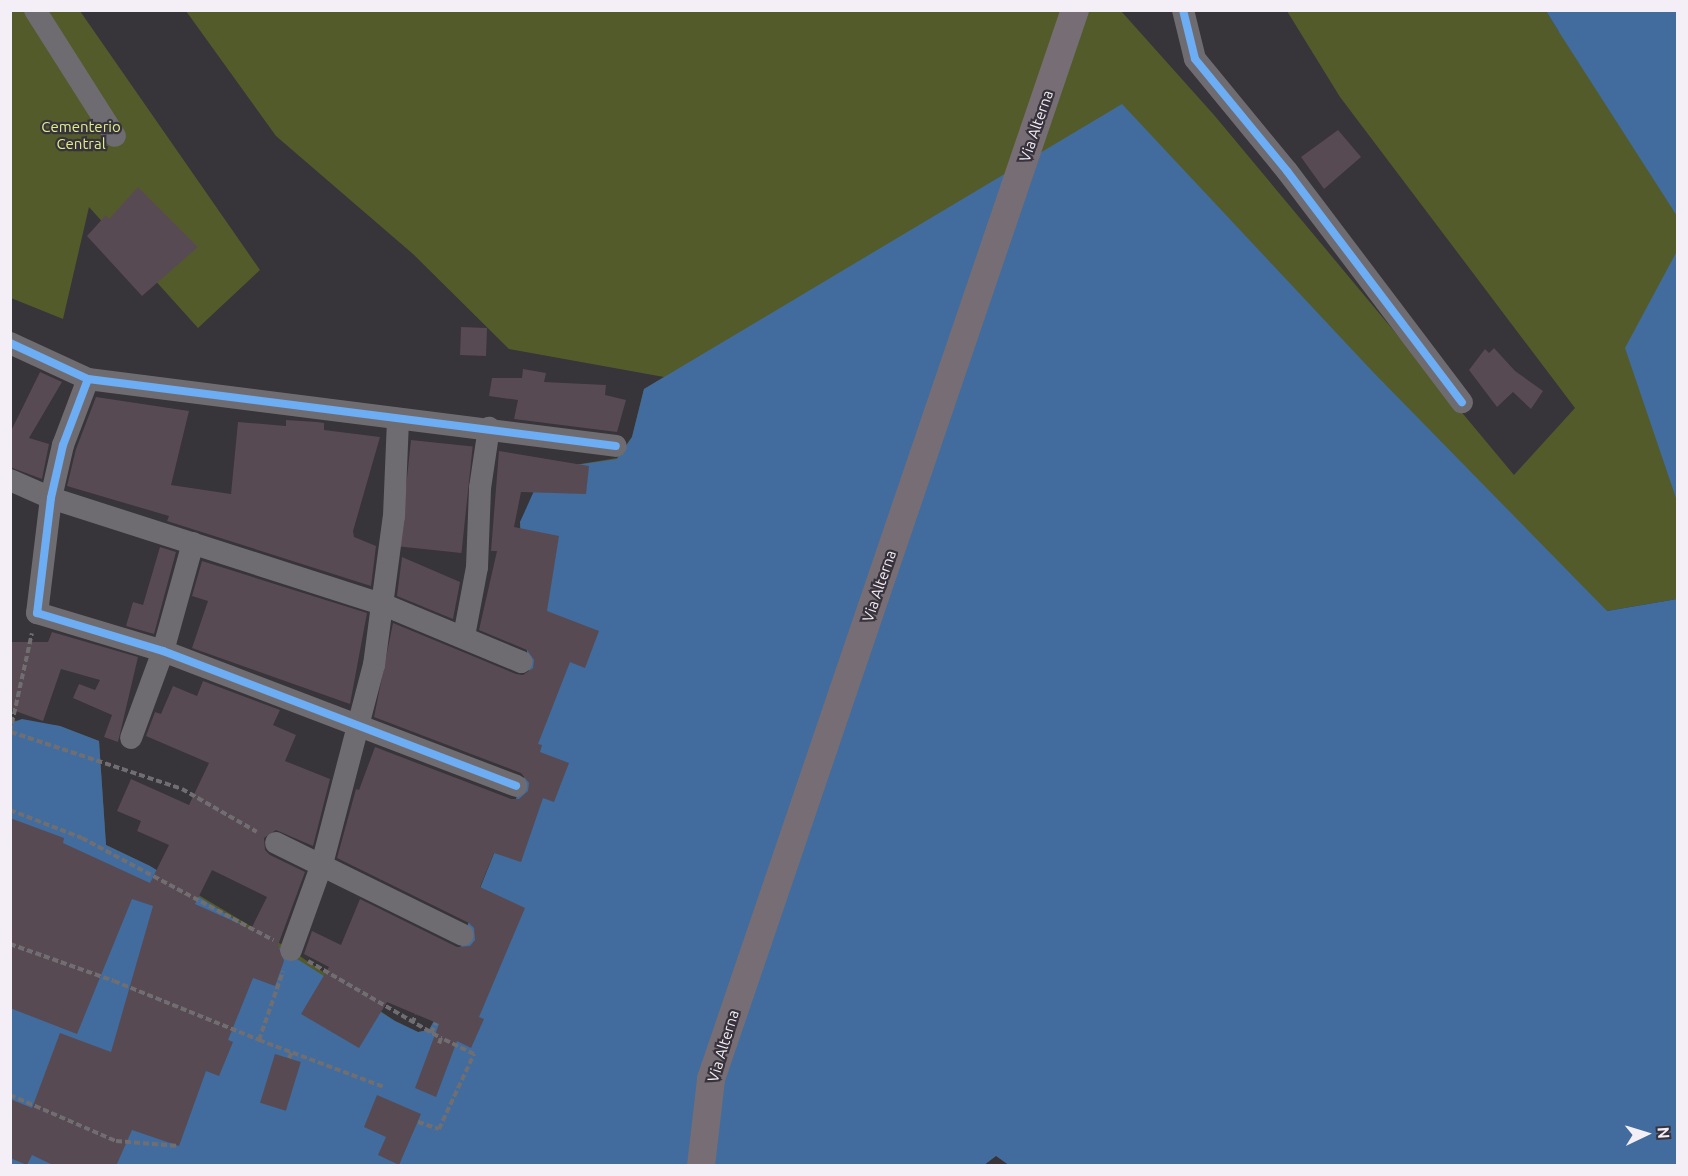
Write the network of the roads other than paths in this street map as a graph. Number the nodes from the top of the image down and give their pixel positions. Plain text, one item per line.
1 (35, 10) edge
2 (1075, 10) edge
3 (1183, 10) edge
4 (115, 136) dead end
5 (10, 343) edge
6 (88, 379) junction
7 (1462, 402) dead end
8 (398, 419) junction
9 (489, 428) junction
10 (616, 446) dead end
11 (10, 480) edge
12 (51, 498) junction
13 (193, 543) junction
14 (382, 604) junction
15 (464, 636) junction
16 (163, 651) junction
17 (521, 662) dead end
18 (356, 728) junction
19 (131, 738) dead end
20 (516, 786) dead end
21 (276, 843) road end
22 (322, 864) junction
23 (463, 934) dead end
24 (291, 950) road end
25 (701, 1166) edge

1 - 4 street
2 - 25 main road, Via Alterna
3 - 7 street
5 - 6 street
6 - 8 street
6 - 12 street
8 - 9 street
8 - 14 street
9 - 10 street
9 - 15 street
11 - 12 street
12 - 13 street
12 - 16 street
13 - 14 street
13 - 16 street
14 - 15 street
14 - 18 street
15 - 17 street
16 - 18 street
16 - 19 street
18 - 20 street
18 - 22 street
21 - 22 street
22 - 23 street
22 - 24 street

